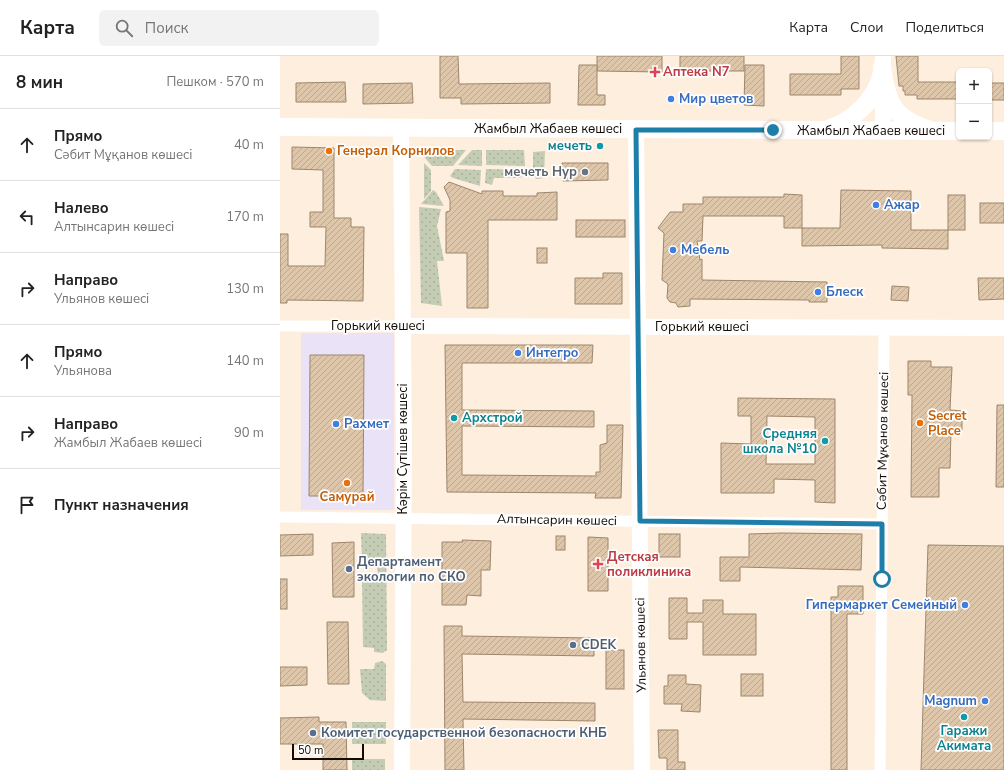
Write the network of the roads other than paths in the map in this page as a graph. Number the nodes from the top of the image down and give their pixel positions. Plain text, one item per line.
1 (882, 62) edge
2 (280, 127) edge
3 (401, 128) junction
4 (636, 130) junction
5 (825, 130) junction
6 (883, 131) junction
7 (956, 131) edge
8 (992, 131) edge
9 (1004, 131) edge
10 (938, 132) junction
11 (280, 326) edge
12 (403, 326) junction
13 (639, 327) junction
14 (884, 327) junction
15 (1004, 328) edge
16 (280, 517) edge
17 (403, 518) junction
18 (640, 521) junction
19 (882, 524) junction
20 (402, 770) edge
21 (642, 770) edge
22 (880, 770) edge

1 - 5 main road
1 - 6 main road
1 - 10 main road
2 - 3 main road, Жамбыл Жабаев көшесі
3 - 4 main road, Жамбыл Жабаев көшесі
3 - 12 main road, Кәрім Сүтішев көшесі
4 - 5 main road, Жамбыл Жабаев көшесі
4 - 13 main road, Ульянов көшесі
5 - 6 main road, Жамбыл Жабаев көшесі
6 - 10 main road, Жамбыл Жабаев көшесі
7 - 10 main road, Жамбыл Жабаев көшесі
8 - 9 main road
11 - 12 street, Горький көшесі
12 - 13 main road, Горький көшесі
12 - 17 main road, Кәрім Сүтішев көшесі
13 - 14 main road, Горький көшесі
13 - 18 main road, Ульянов көшесі
14 - 15 main road, Горький көшесі
14 - 19 street, Сәбит Мұқанов көшесі
16 - 17 street, Алтынсарин көшесі
17 - 18 street, Алтынсарин көшесі
17 - 20 main road, Кәрім Сүтішев көшесі
18 - 19 street, Алтынсарин көшесі
18 - 21 main road, Ульянов көшесі
19 - 22 street, Сәбит Мұқанов көшесі

